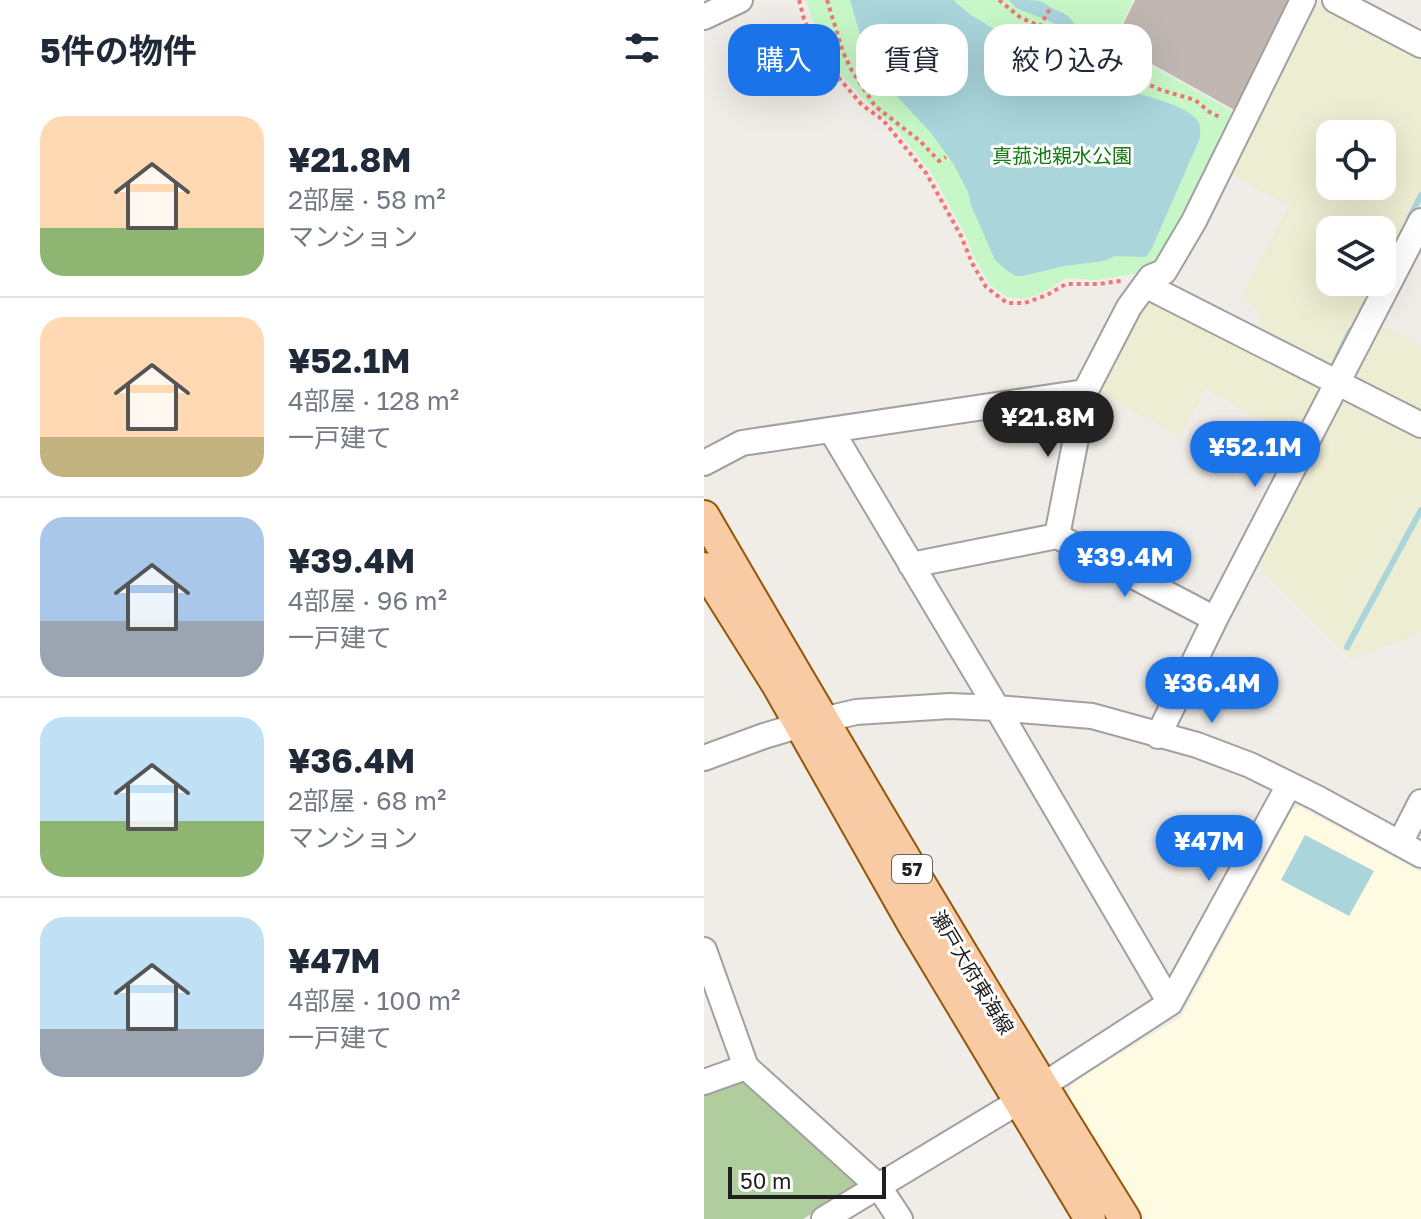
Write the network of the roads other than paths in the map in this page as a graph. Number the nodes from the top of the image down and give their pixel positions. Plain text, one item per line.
1 (740, 0) edge
2 (1303, 0) edge
3 (1335, 0) edge
4 (704, 17) edge
5 (1421, 45) edge
6 (1421, 221) edge
7 (1148, 281) junction
8 (1338, 382) junction
9 (1085, 392) junction
10 (1421, 425) edge
11 (831, 430) junction
12 (704, 463) edge
13 (704, 516) edge
14 (1057, 536) junction
15 (911, 565) junction
16 (704, 568) edge
17 (1215, 619) junction
18 (997, 708) junction
19 (812, 723) junction
20 (1158, 736) junction
21 (704, 758) edge
22 (1289, 785) junction
23 (1421, 802) edge
24 (1410, 849) edge
25 (704, 950) edge
26 (1170, 1003) junction
27 (746, 1067) junction
28 (704, 1082) edge
29 (1030, 1094) junction
30 (879, 1187) junction
31 (824, 1219) edge
32 (900, 1219) edge
33 (1090, 1219) edge
34 (1125, 1219) edge

1 - 4 street
2 - 7 street
3 - 5 street
6 - 8 street
7 - 8 street
7 - 9 street
8 - 10 street
8 - 17 street
9 - 11 street
9 - 14 street
11 - 12 street
11 - 15 street
13 - 19 main road, 瀬戸大府東海線 / 57
14 - 15 street
14 - 17 street
15 - 18 street
16 - 19 main road, 瀬戸大府東海線 / 57
17 - 20 street
18 - 19 street
18 - 20 street
18 - 26 street
19 - 21 street
19 - 29 main road, 瀬戸大府東海線 / 57
20 - 22 street
22 - 24 street
22 - 26 street
23 - 24 street
25 - 27 street
26 - 29 street
27 - 28 street
27 - 30 street
29 - 30 street
29 - 33 main road, 瀬戸大府東海線 / 57
29 - 34 main road, 瀬戸大府東海線 / 57
30 - 31 street
30 - 32 street

